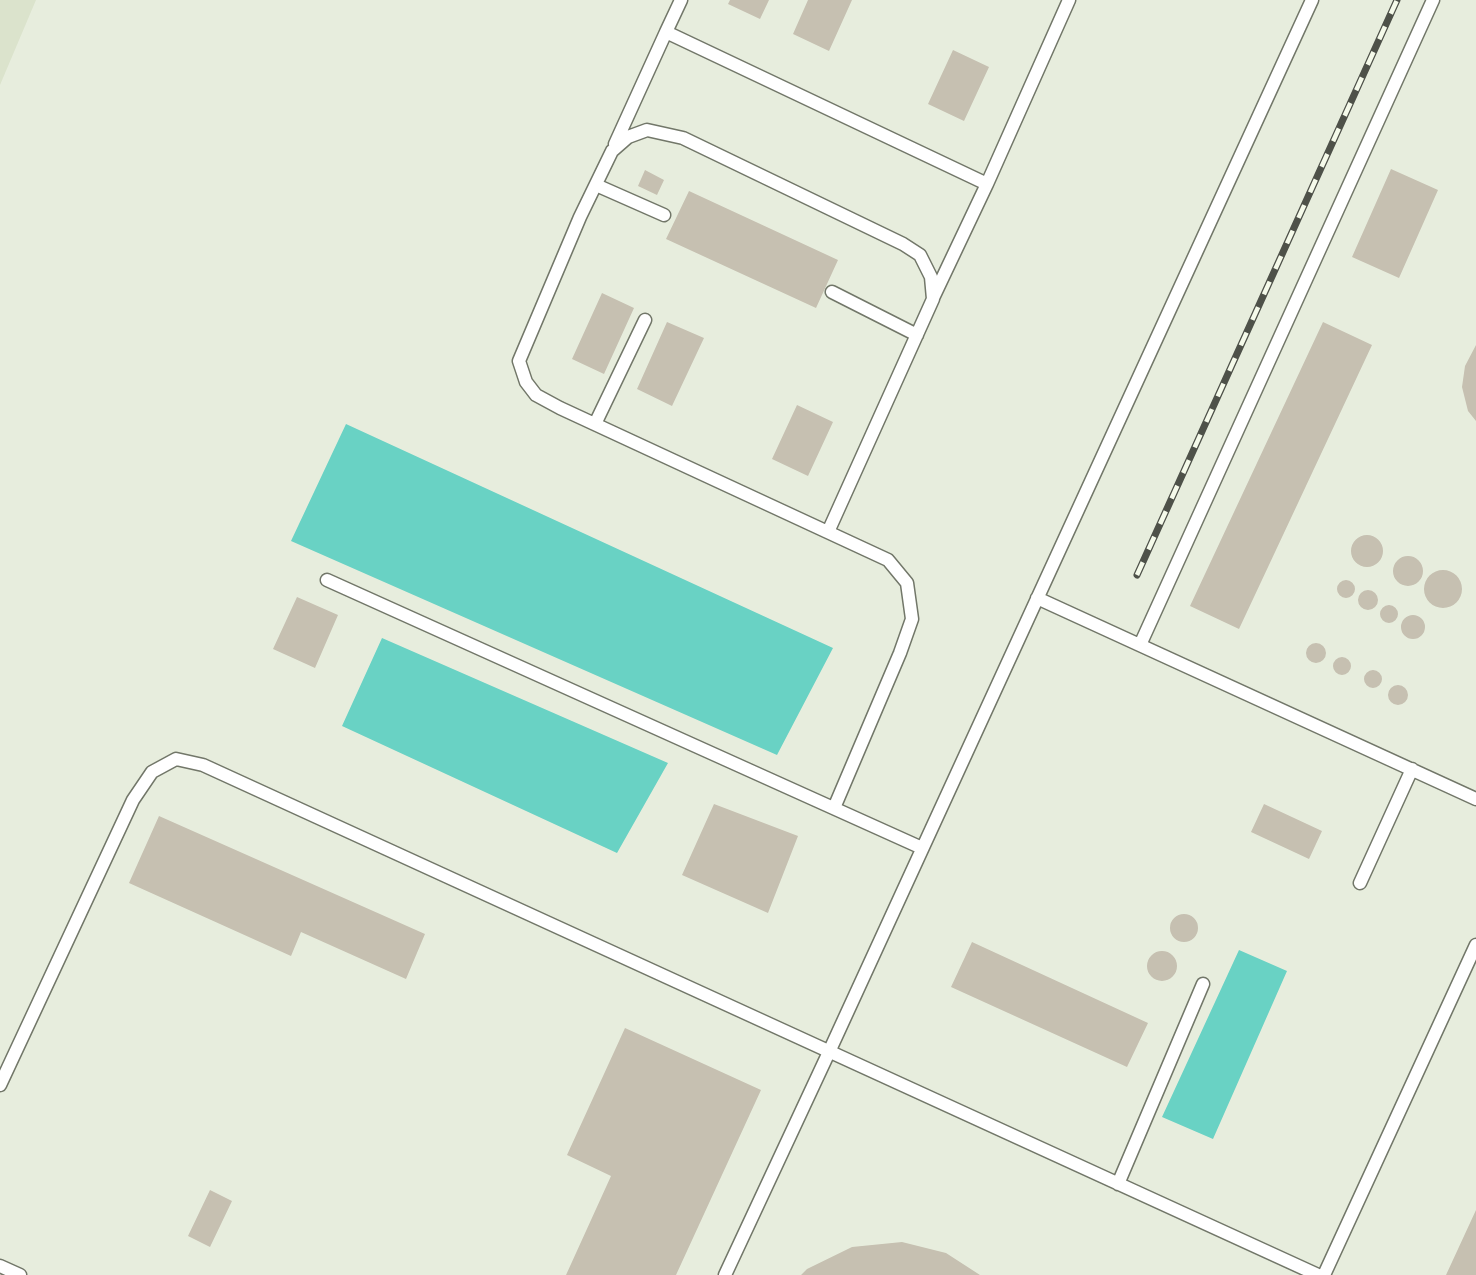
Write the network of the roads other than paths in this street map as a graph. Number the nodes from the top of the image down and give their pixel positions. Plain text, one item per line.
1 (681, 0) edge
2 (1070, 0) edge
3 (1312, 0) edge
4 (1433, 0) edge
5 (666, 32) junction
6 (612, 151) junction
7 (987, 184) junction
8 (596, 185) junction
9 (664, 215) dead end
10 (832, 292) dead end
11 (933, 299) junction
12 (645, 320) dead end
13 (917, 335) junction
14 (595, 424) junction
15 (828, 532) junction
16 (327, 580) dead end
17 (1037, 598) junction
18 (1140, 645) junction
19 (1412, 769) junction
20 (1476, 798) edge
21 (834, 808) junction
22 (922, 848) junction
23 (1360, 883) dead end
24 (1476, 945) edge
25 (1203, 984) dead end
26 (829, 1052) junction
27 (0, 1085) edge
28 (1118, 1184) junction
29 (0, 1266) edge
30 (20, 1275) edge
31 (725, 1275) edge
32 (1318, 1275) edge
33 (1324, 1275) edge

1 - 5 lane
2 - 7 lane
3 - 17 lane
4 - 18 lane
5 - 6 lane
5 - 7 lane
6 - 8 lane
6 - 11 lane
7 - 11 lane
8 - 9 lane
8 - 14 lane
10 - 13 lane
11 - 13 lane
12 - 14 lane
13 - 15 lane
14 - 15 lane
15 - 21 lane
16 - 21 lane
17 - 18 lane
17 - 22 lane
18 - 19 lane
19 - 20 lane
19 - 23 lane
21 - 22 lane
22 - 26 lane
24 - 33 lane
25 - 28 lane
26 - 27 lane
26 - 28 lane
26 - 31 lane
28 - 32 lane
29 - 30 lane

